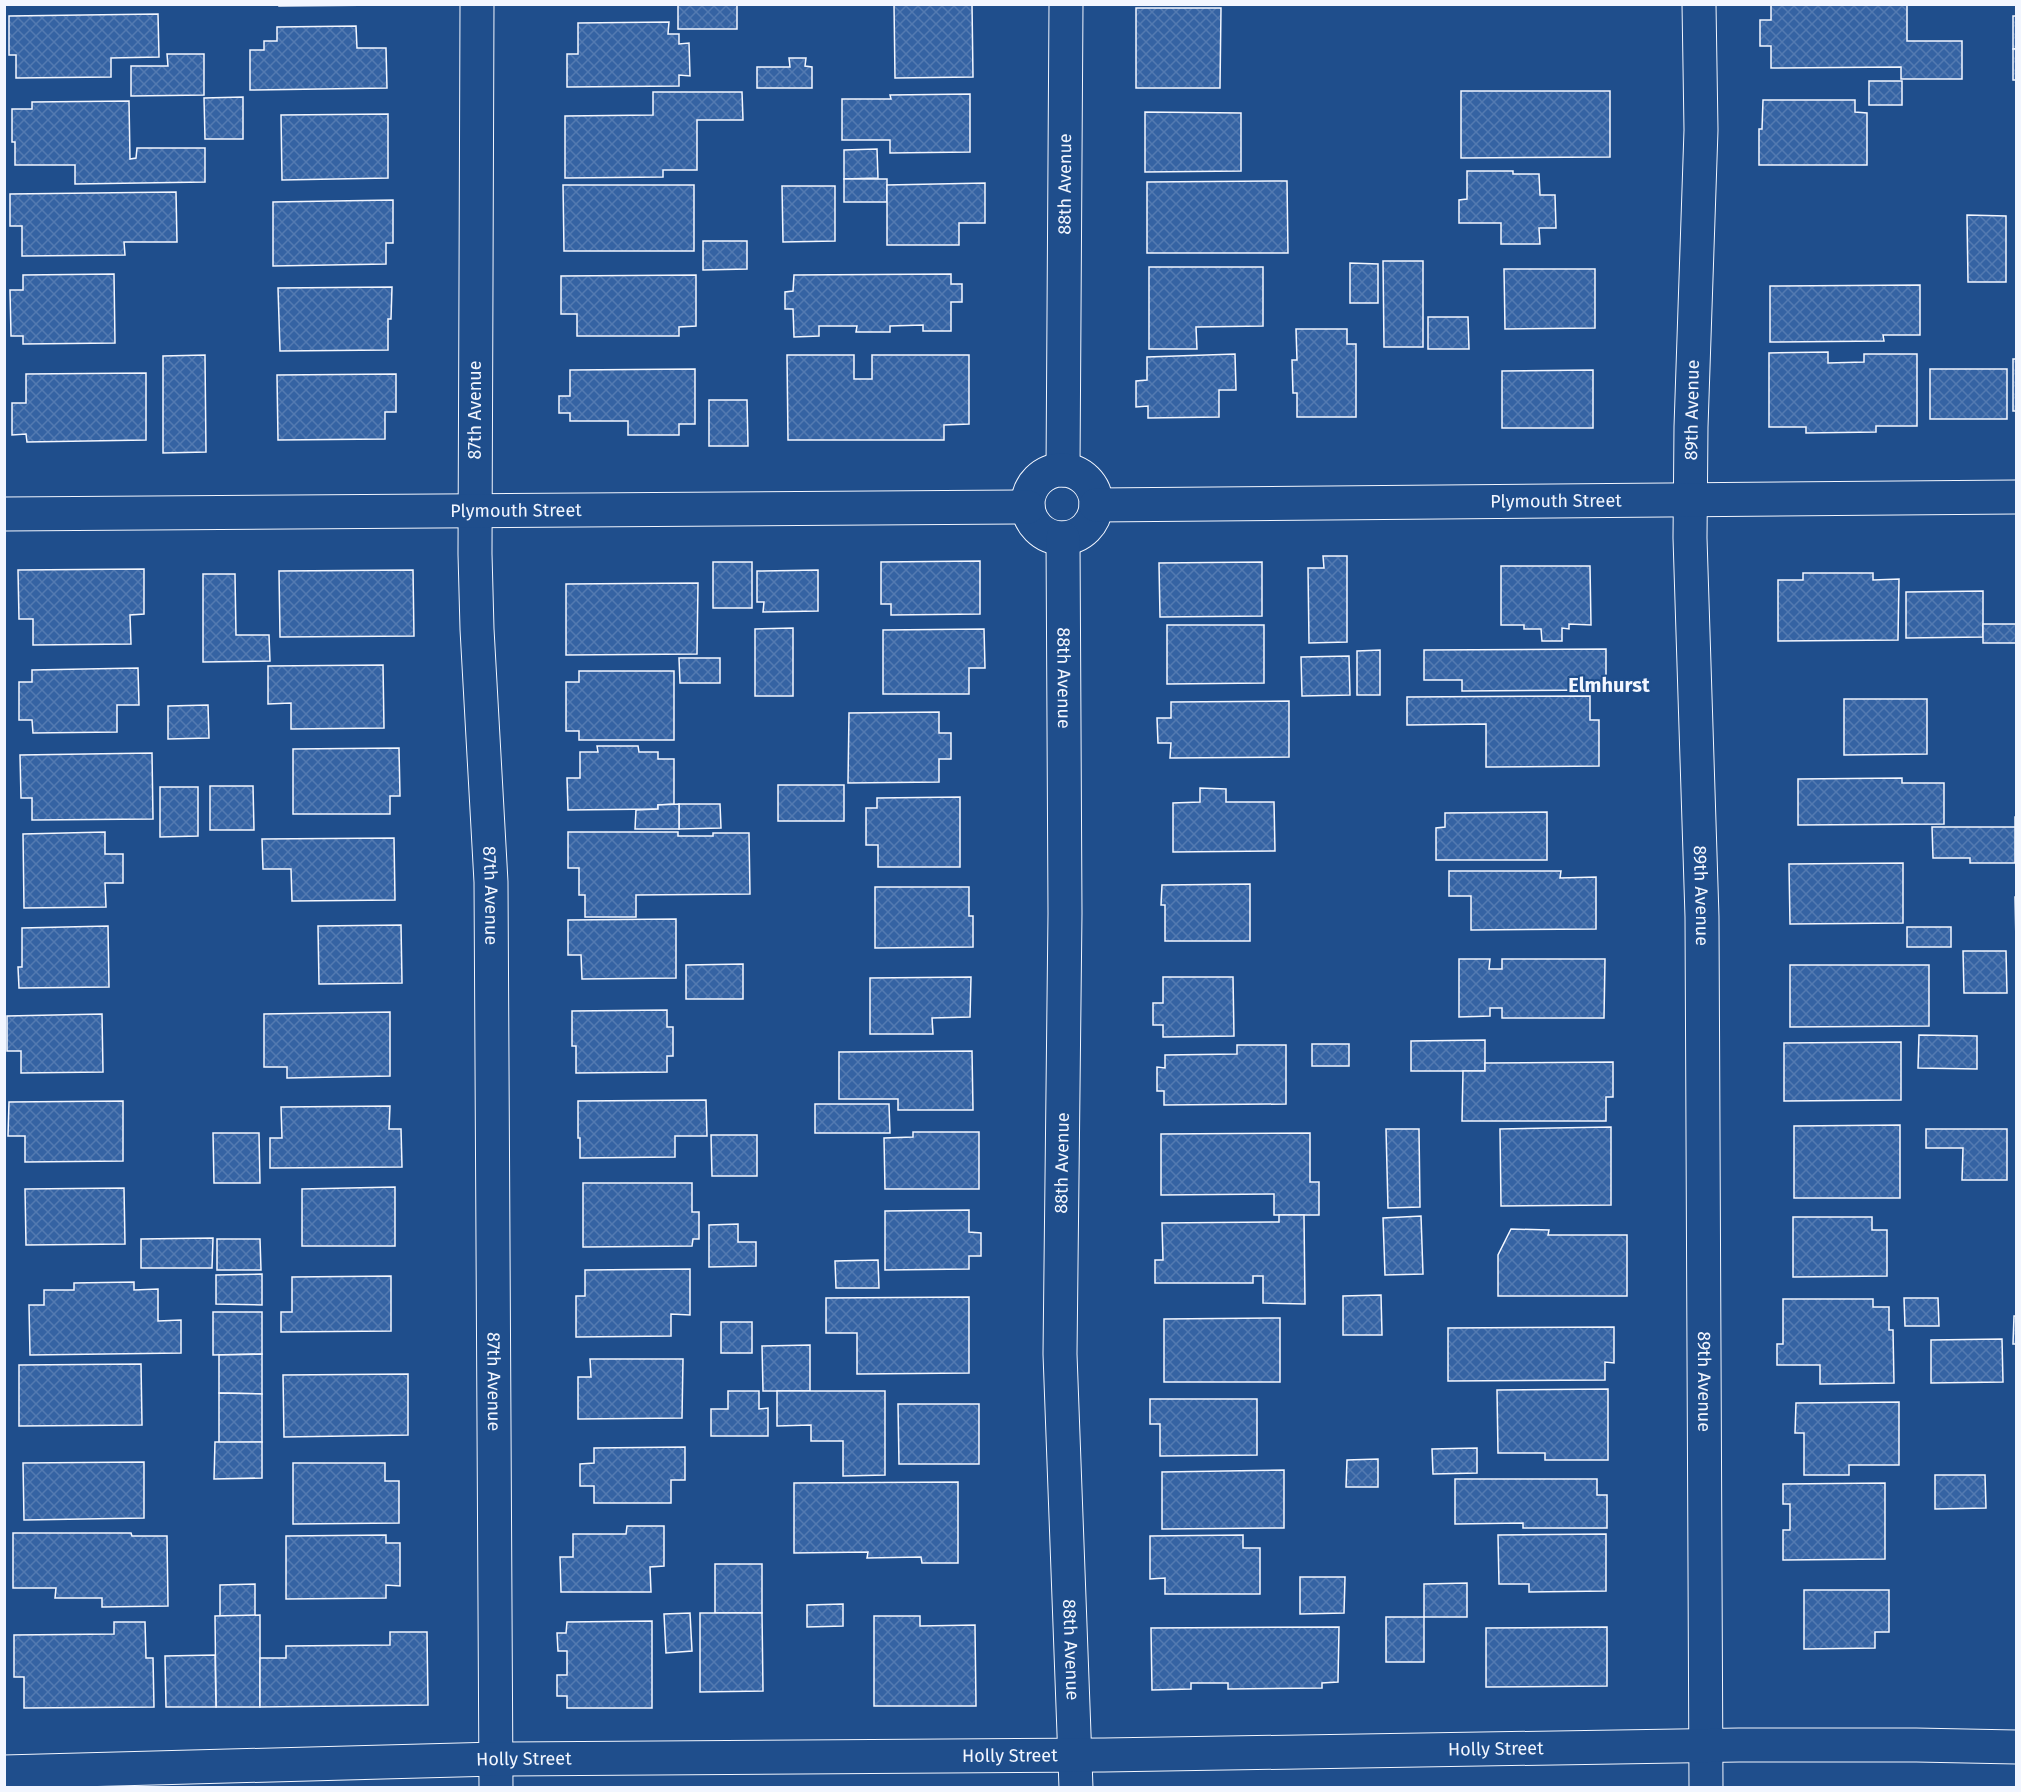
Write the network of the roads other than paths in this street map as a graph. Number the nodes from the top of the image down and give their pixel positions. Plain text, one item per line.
1 (477, 4) edge
2 (1066, 4) edge
3 (1699, 4) edge
4 (1063, 470) junction
5 (2016, 497) edge
6 (1691, 500) junction
7 (1096, 505) junction
8 (1028, 507) junction
9 (476, 510) junction
10 (4, 514) edge
11 (1063, 538) junction
12 (1706, 1745) junction
13 (2016, 1747) edge
14 (1076, 1755) junction
15 (4, 1772) edge
16 (496, 1773) edge
17 (1076, 1788) edge
18 (1706, 1788) edge

1 - 9 street, 87th Avenue
2 - 4 street, 88th Avenue
3 - 6 street, 89th Avenue
4 - 7 street
4 - 8 street
5 - 6 street, Plymouth Street
6 - 7 street, Plymouth Street
6 - 12 street, 89th Avenue
7 - 11 street
8 - 9 street, Plymouth Street
8 - 11 street
9 - 10 street, Plymouth Street
9 - 16 street, 87th Avenue
11 - 14 street, 88th Avenue
12 - 13 street, Holly Street
12 - 14 street, Holly Street
12 - 18 street, 89th Avenue
14 - 16 street, Holly Street
14 - 17 street, 88th Avenue
15 - 16 street, Holly Street

